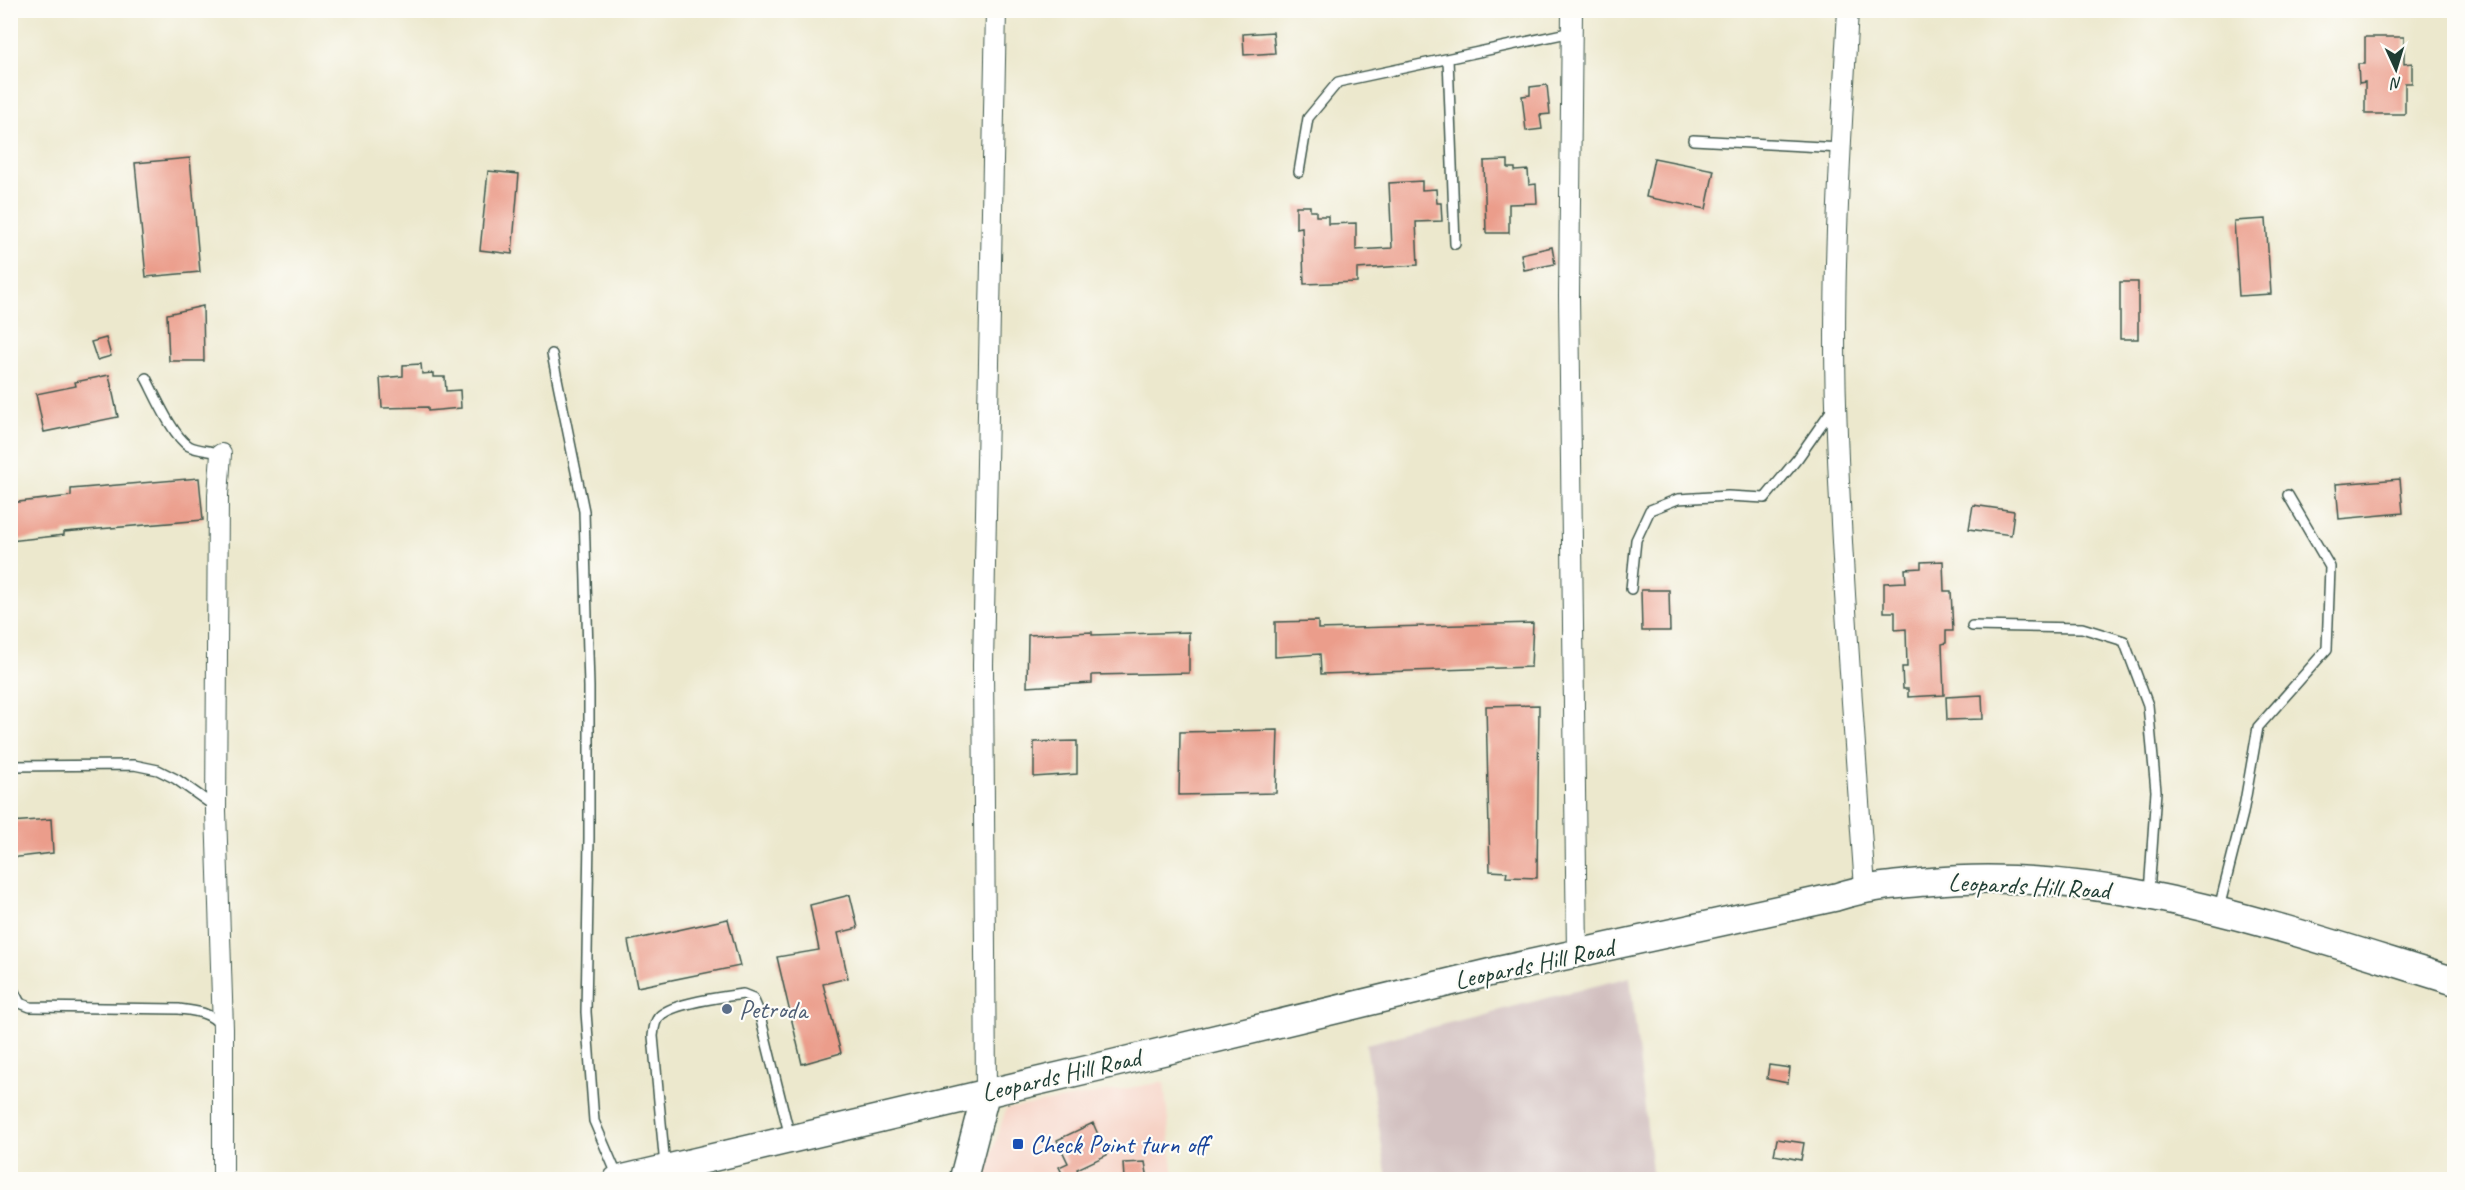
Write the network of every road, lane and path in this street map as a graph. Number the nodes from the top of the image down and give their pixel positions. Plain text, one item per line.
1 (996, 10) edge
2 (1572, 10) edge
3 (1848, 10) edge
4 (1572, 32) junction
5 (1448, 58) junction
6 (1693, 140) dead end
7 (1841, 148) junction
8 (1299, 171) dead end
9 (1455, 244) dead end
10 (552, 354) dead end
11 (146, 378) dead end
12 (1836, 404) junction
13 (221, 454) joint
14 (2289, 495) dead end
15 (1631, 589) dead end
16 (1972, 626) dead end
17 (10, 766) edge
18 (216, 811) junction
19 (1865, 888) junction
20 (2149, 896) junction
21 (2218, 910) junction
22 (1577, 954) junction
23 (2454, 981) edge
24 (10, 984) edge
25 (223, 1029) junction
26 (986, 1092) junction
27 (790, 1139) junction
28 (666, 1168) junction
29 (223, 1179) edge
30 (618, 1179) edge
31 (963, 1179) edge

1 - 26 street
2 - 4 street
3 - 7 street
4 - 5 lane
4 - 22 street
5 - 8 lane
5 - 9 lane
6 - 7 lane
7 - 12 street
10 - 30 lane
11 - 13 lane
12 - 15 lane
12 - 19 street
13 - 18 street
14 - 21 lane
16 - 20 lane
17 - 18 lane
18 - 25 street
19 - 20 main road, Leopards Hill Road
19 - 22 main road, Leopards Hill Road
20 - 21 main road, Leopards Hill Road
21 - 23 main road, Leopards Hill Road
22 - 26 main road, Leopards Hill Road
24 - 25 lane
25 - 29 street
26 - 27 main road, Leopards Hill Road
26 - 31 main road
27 - 28 main road, Leopards Hill Road
27 - 28 lane
28 - 30 main road, Leopards Hill Road

